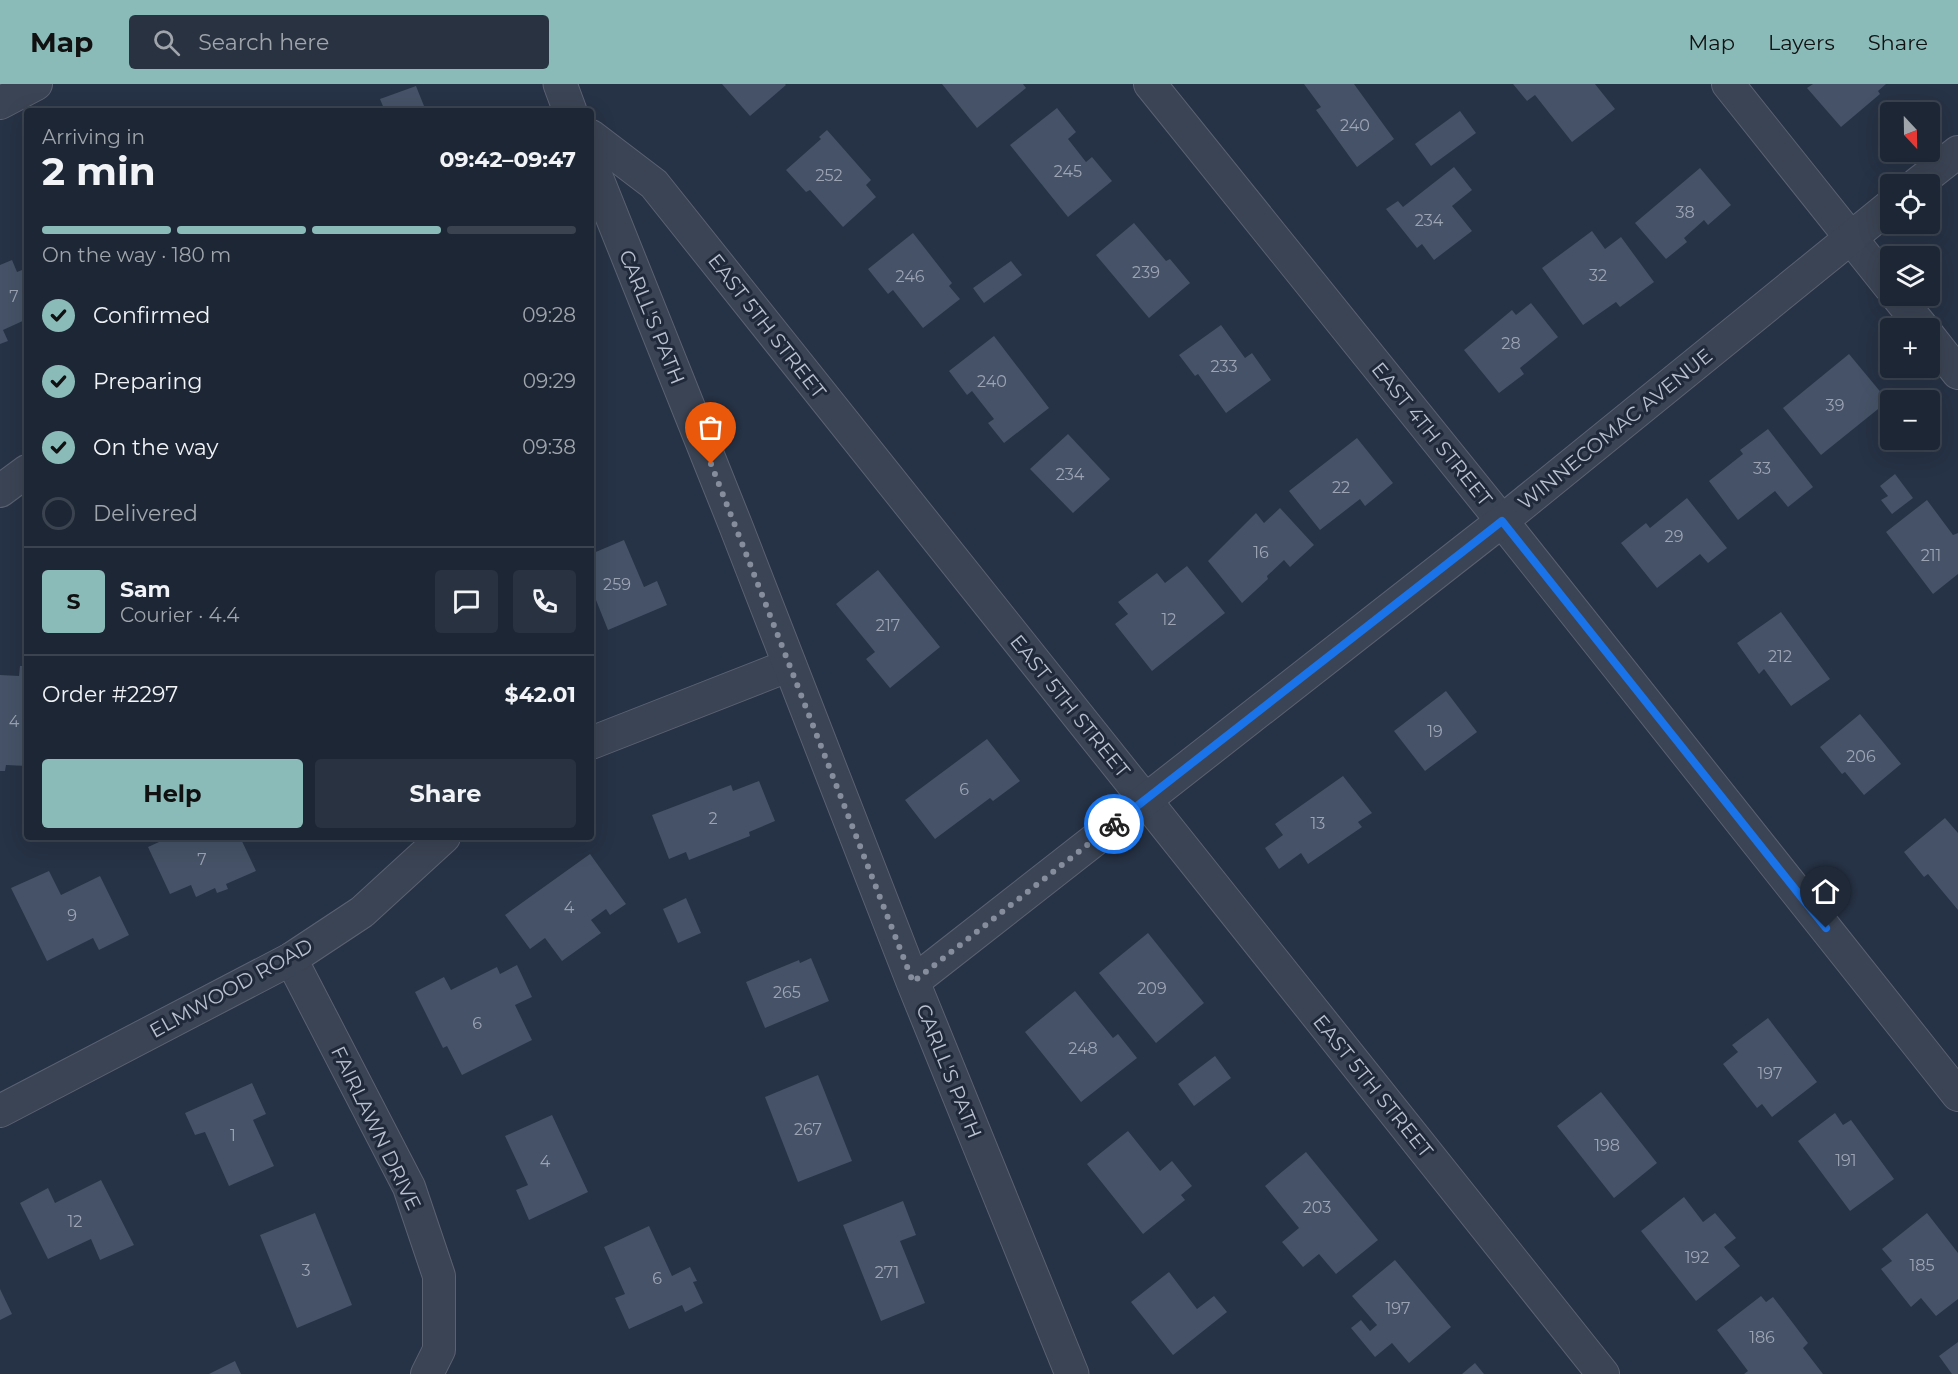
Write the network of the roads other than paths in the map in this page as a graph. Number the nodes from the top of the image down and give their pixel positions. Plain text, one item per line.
1 (36, 84) edge
2 (560, 84) edge
3 (1150, 84) edge
4 (1728, 84) edge
5 (0, 103) edge
6 (569, 108) edge
7 (594, 138) edge
8 (1958, 152) edge
9 (594, 172) edge
10 (1930, 174) edge
11 (1880, 214) edge
12 (1851, 238) junction
13 (1880, 274) edge
14 (1905, 306) edge
15 (1915, 318) edge
16 (1940, 350) edge
17 (1958, 373) edge
18 (24, 473) edge
19 (0, 491) edge
20 (1502, 521) junction
21 (790, 665) junction
22 (594, 742) edge
23 (1145, 800) junction
24 (441, 840) edge
25 (291, 959) junction
26 (913, 982) junction
27 (1958, 1095) edge
28 (0, 1111) edge
29 (427, 1374) edge
30 (1072, 1374) edge
31 (1603, 1374) edge

1 - 5 street
2 - 6 street
3 - 20 street, EAST 4TH STREET
4 - 12 street
7 - 23 street, EAST 5TH STREET
8 - 10 street
9 - 21 street, CARLL'S PATH
11 - 12 street, WINNECOMAC AVENUE
12 - 13 street
12 - 20 street, WINNECOMAC AVENUE
14 - 15 street
16 - 17 street
18 - 19 street
20 - 23 street, WINNECOMAC AVENUE
20 - 27 street, EAST 4TH STREET
21 - 22 street
21 - 26 street, CARLL'S PATH
23 - 26 street, WINNECOMAC AVENUE
23 - 31 street, EAST 5TH STREET
24 - 25 street, ELMWOOD ROAD
25 - 28 street, ELMWOOD ROAD
25 - 29 street, FAIRLAWN DRIVE
26 - 30 street, CARLL'S PATH

